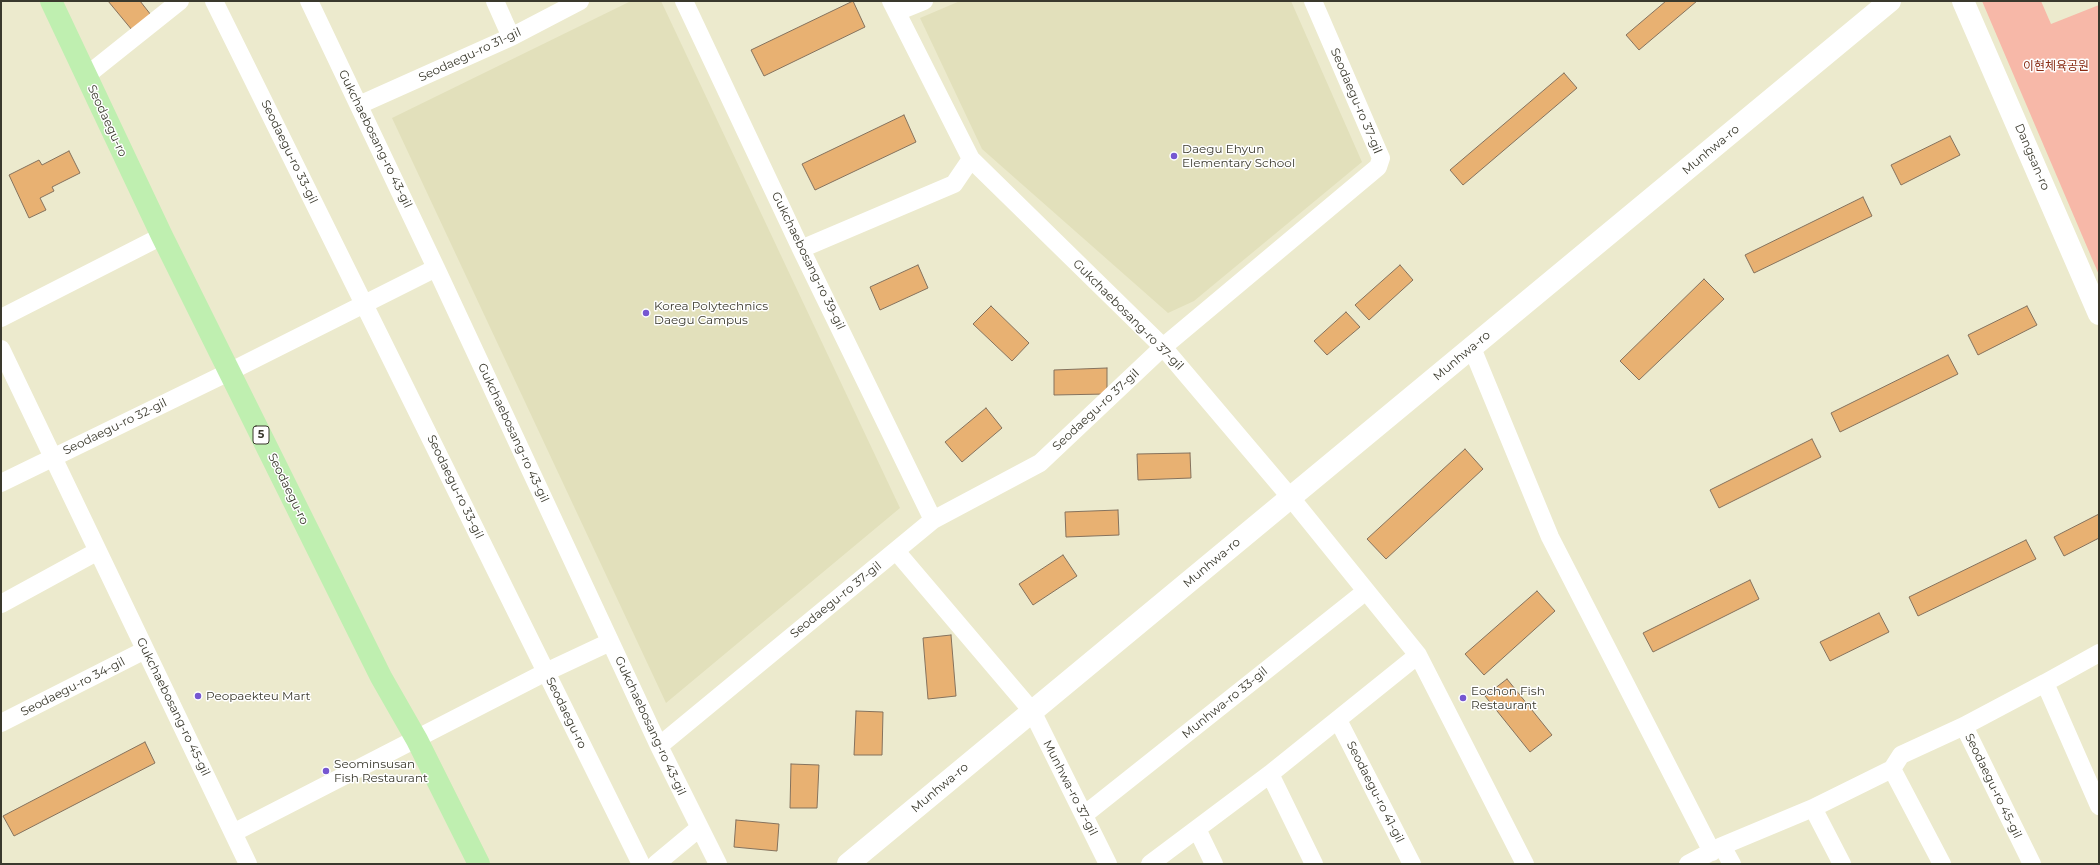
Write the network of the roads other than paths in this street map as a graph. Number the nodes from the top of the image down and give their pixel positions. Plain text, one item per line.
1 (180, 1) edge
2 (214, 1) edge
3 (309, 1) edge
4 (495, 1) edge
5 (580, 1) edge
6 (684, 1) edge
7 (924, 1) edge
8 (1313, 1) edge
9 (1890, 1) edge
10 (1963, 1) edge
11 (54, 2) edge
12 (894, 7) edge
13 (512, 36) junction
14 (86, 76) junction
15 (359, 105) junction
16 (971, 159) junction
17 (162, 236) junction
18 (801, 249) junction
19 (436, 268) junction
20 (364, 303) junction
21 (2099, 314) edge
22 (1, 318) edge
23 (1163, 347) junction
24 (1472, 348) junction
25 (1, 349) edge
26 (230, 372) junction
27 (53, 457) junction
28 (1, 483) edge
29 (1291, 498) junction
30 (933, 520) junction
31 (98, 551) junction
32 (896, 551) junction
33 (1366, 591) junction
34 (1, 604) edge
35 (610, 642) junction
36 (145, 650) junction
37 (2099, 653) edge
38 (1418, 655) junction
39 (546, 672) junction
40 (2046, 683) junction
41 (1032, 711) junction
42 (1338, 720) junction
43 (1, 724) edge
44 (1964, 726) junction
45 (417, 740) junction
46 (659, 746) junction
47 (1892, 769) junction
48 (1270, 774) junction
49 (2099, 806) edge
50 (1813, 808) junction
51 (1084, 815) junction
52 (698, 829) junction
53 (1197, 829) junction
54 (233, 833) junction
55 (1717, 849) junction
56 (248, 864) edge
57 (479, 864) edge
58 (641, 864) edge
59 (656, 864) edge
60 (718, 864) edge
61 (848, 864) edge
62 (1108, 864) edge
63 (1150, 864) edge
64 (1214, 864) edge
65 (1314, 864) edge
66 (1412, 864) edge
67 (1525, 864) edge
68 (1688, 864) edge
69 (1732, 864) edge
70 (1842, 864) edge
71 (1942, 864) edge
72 (2032, 864) edge

1 - 14 street
2 - 20 street, Seodaegu-ro 33-gil
3 - 15 street, Gukchaebosang-ro 43-gil
4 - 13 street
5 - 13 street, Seodaegu-ro 31-gil
6 - 18 street, Gukchaebosang-ro 39-gil
7 - 12 street
8 - 23 street, Seodaegu-ro 37-gil
9 - 24 main road, Munhwa-ro
10 - 21 main road, Dangsan-ro
11 - 14 main road, Seodaegu-ro / 5
12 - 16 street, Gukchaebosang-ro 37-gil
13 - 15 street, Seodaegu-ro 31-gil
14 - 17 main road, Seodaegu-ro / 5
15 - 19 street, Gukchaebosang-ro 43-gil
16 - 18 street
16 - 23 street, Gukchaebosang-ro 37-gil
17 - 22 street
17 - 26 main road, Seodaegu-ro / 5
18 - 30 street, Gukchaebosang-ro 39-gil
19 - 20 street
19 - 35 street, Gukchaebosang-ro 43-gil
20 - 26 street
20 - 39 street, Seodaegu-ro 33-gil
23 - 29 street, Gukchaebosang-ro 37-gil
23 - 30 street, Seodaegu-ro 37-gil
24 - 29 main road, Munhwa-ro
24 - 55 street
25 - 27 street, Gukchaebosang-ro 45-gil
26 - 27 street, Seodaegu-ro 32-gil
26 - 45 main road, Seodaegu-ro / 5
27 - 28 street, Seodaegu-ro 32-gil
27 - 31 street, Gukchaebosang-ro 45-gil
29 - 33 street
29 - 41 main road, Munhwa-ro
30 - 32 street, Seodaegu-ro 37-gil
31 - 34 street
31 - 36 street, Gukchaebosang-ro 45-gil
32 - 41 street
32 - 46 street, Seodaegu-ro 37-gil
33 - 38 street
33 - 51 street, Munhwa-ro 33-gil
35 - 39 street
35 - 46 street, Gukchaebosang-ro 43-gil
36 - 43 street, Seodaegu-ro 34-gil
36 - 54 street, Gukchaebosang-ro 45-gil
37 - 40 street, Seodaegu-ro 45-gil
38 - 42 street
38 - 67 street
39 - 45 street, Seodaegu-ro
39 - 58 street, Seodaegu-ro
40 - 44 street, Seodaegu-ro 45-gil
40 - 49 street
41 - 51 street, Munhwa-ro 37-gil
41 - 61 main road, Munhwa-ro
42 - 48 street
42 - 66 street, Seodaegu-ro 41-gil
44 - 47 street
44 - 72 street, Seodaegu-ro 45-gil
45 - 54 street
45 - 57 main road, Seodaegu-ro / 5
46 - 52 street, Gukchaebosang-ro 43-gil
47 - 50 street
47 - 71 street
48 - 53 street
48 - 65 street
50 - 55 street
50 - 70 street
51 - 62 street, Munhwa-ro 37-gil
52 - 59 street
52 - 60 street, Gukchaebosang-ro 43-gil
53 - 63 street
53 - 64 street
54 - 56 street, Gukchaebosang-ro 45-gil
55 - 68 street
55 - 69 street

